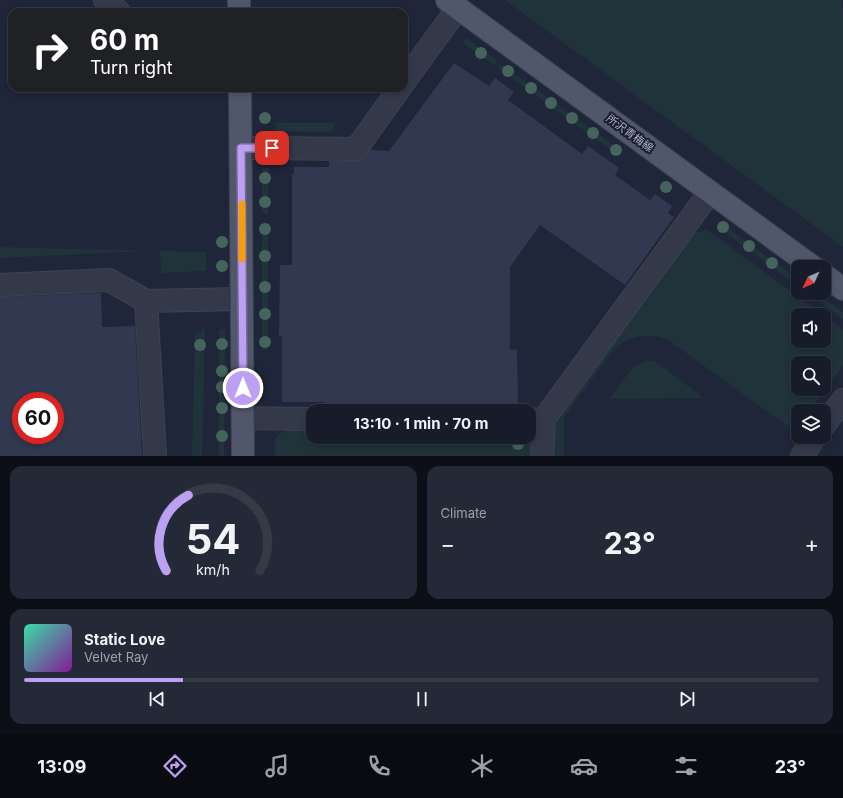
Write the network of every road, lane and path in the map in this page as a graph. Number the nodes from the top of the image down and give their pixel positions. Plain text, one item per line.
1 (105, 0) edge
2 (453, 4) edge
3 (115, 8) edge
4 (408, 76) edge
5 (240, 92) edge
6 (397, 92) edge
7 (241, 148) junction
8 (710, 192) junction
9 (803, 260) edge
10 (831, 280) edge
11 (0, 285) edge
12 (843, 289) edge
13 (242, 299) junction
14 (146, 301) junction
15 (843, 400) edge
16 (831, 416) edge
17 (243, 418) junction
18 (306, 419) edge
19 (536, 419) edge
20 (810, 444) edge
21 (155, 456) edge
22 (243, 456) edge
23 (542, 456) edge
24 (802, 456) edge

1 - 3 street
2 - 4 street
2 - 8 main road, 所沢青梅線
5 - 7 main road
6 - 7 street
7 - 13 main road
8 - 9 main road, 所沢青梅線
8 - 19 street
10 - 12 main road
11 - 14 street
13 - 14 street
13 - 17 main road
14 - 21 street
15 - 16 street
17 - 18 street
17 - 22 main road
19 - 23 street
20 - 24 street

